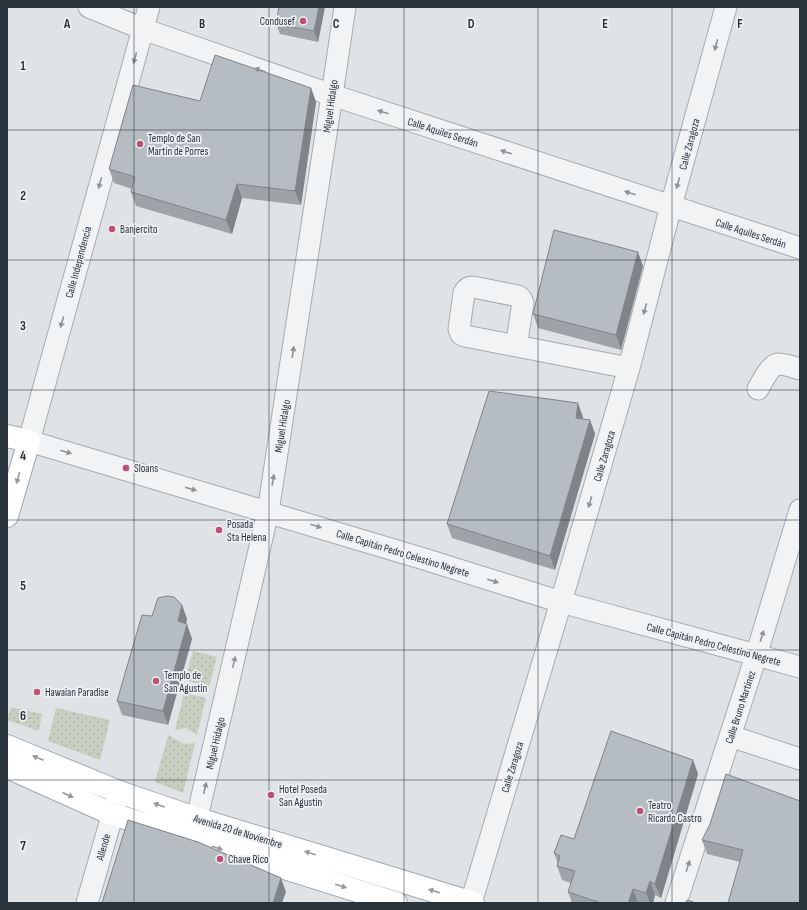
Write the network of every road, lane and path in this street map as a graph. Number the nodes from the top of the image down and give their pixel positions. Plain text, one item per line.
1 (90, 7) edge
2 (149, 7) edge
3 (345, 7) edge
4 (726, 7) edge
5 (143, 29) junction
6 (332, 95) junction
7 (671, 206) junction
8 (800, 248) edge
9 (516, 346) dead end
10 (629, 368) junction
11 (800, 369) edge
12 (758, 389) dead end
13 (7, 436) edge
14 (29, 441) junction
15 (800, 510) edge
16 (268, 512) junction
17 (7, 516) edge
18 (561, 602) junction
19 (756, 656) junction
20 (800, 667) edge
21 (730, 736) junction
22 (7, 746) edge
23 (800, 759) edge
24 (7, 767) edge
25 (119, 792) junction
26 (112, 814) junction
27 (198, 818) junction
28 (192, 840) junction
29 (87, 903) edge
30 (396, 903) edge
31 (472, 903) edge
32 (676, 903) edge

1 - 5 street, Calle Aquiles Serdán
2 - 5 street, Calle Independencia
3 - 6 street, Miguel Hidalgo
4 -> 7 street, Calle Zaragoza
6 -> 5 street, Calle Aquiles Serdán
5 -> 14 street, Calle Independencia
7 -> 6 street, Calle Aquiles Serdán
16 -> 6 street, Miguel Hidalgo
7 - 8 street, Calle Aquiles Serdán
7 -> 10 street, Calle Zaragoza
9 - 10 street
10 -> 18 street, Calle Zaragoza
11 - 12 street
13 - 14 main road, Calle Capitán Pedro Celestino Negrete
14 -> 16 street, Calle Capitán Pedro Celestino Negrete
14 -> 17 main road, Calle Independencia
19 -> 15 street, Calle Bruno Martínez
16 -> 18 street, Calle Capitán Pedro Celestino Negrete
27 -> 16 street, Miguel Hidalgo
18 - 19 street, Calle Capitán Pedro Celestino Negrete
18 - 31 street, Calle Zaragoza
19 - 20 street, Calle Capitán Pedro Celestino Negrete
19 - 21 street, Calle Bruno Martínez
21 - 23 street
32 -> 21 street, Calle Bruno Martínez
25 -> 22 main road, Avenida 20 de Noviembre
24 -> 26 main road, Avenida 20 de Noviembre
25 - 26 street, Allende
27 -> 25 main road, Avenida 20 de Noviembre
26 - 28 main road, Avenida 20 de Noviembre
26 - 29 street, Allende
27 - 28 street, Miguel Hidalgo
31 -> 27 main road, Avenida 20 de Noviembre
28 -> 30 main road, Avenida 20 de Noviembre

